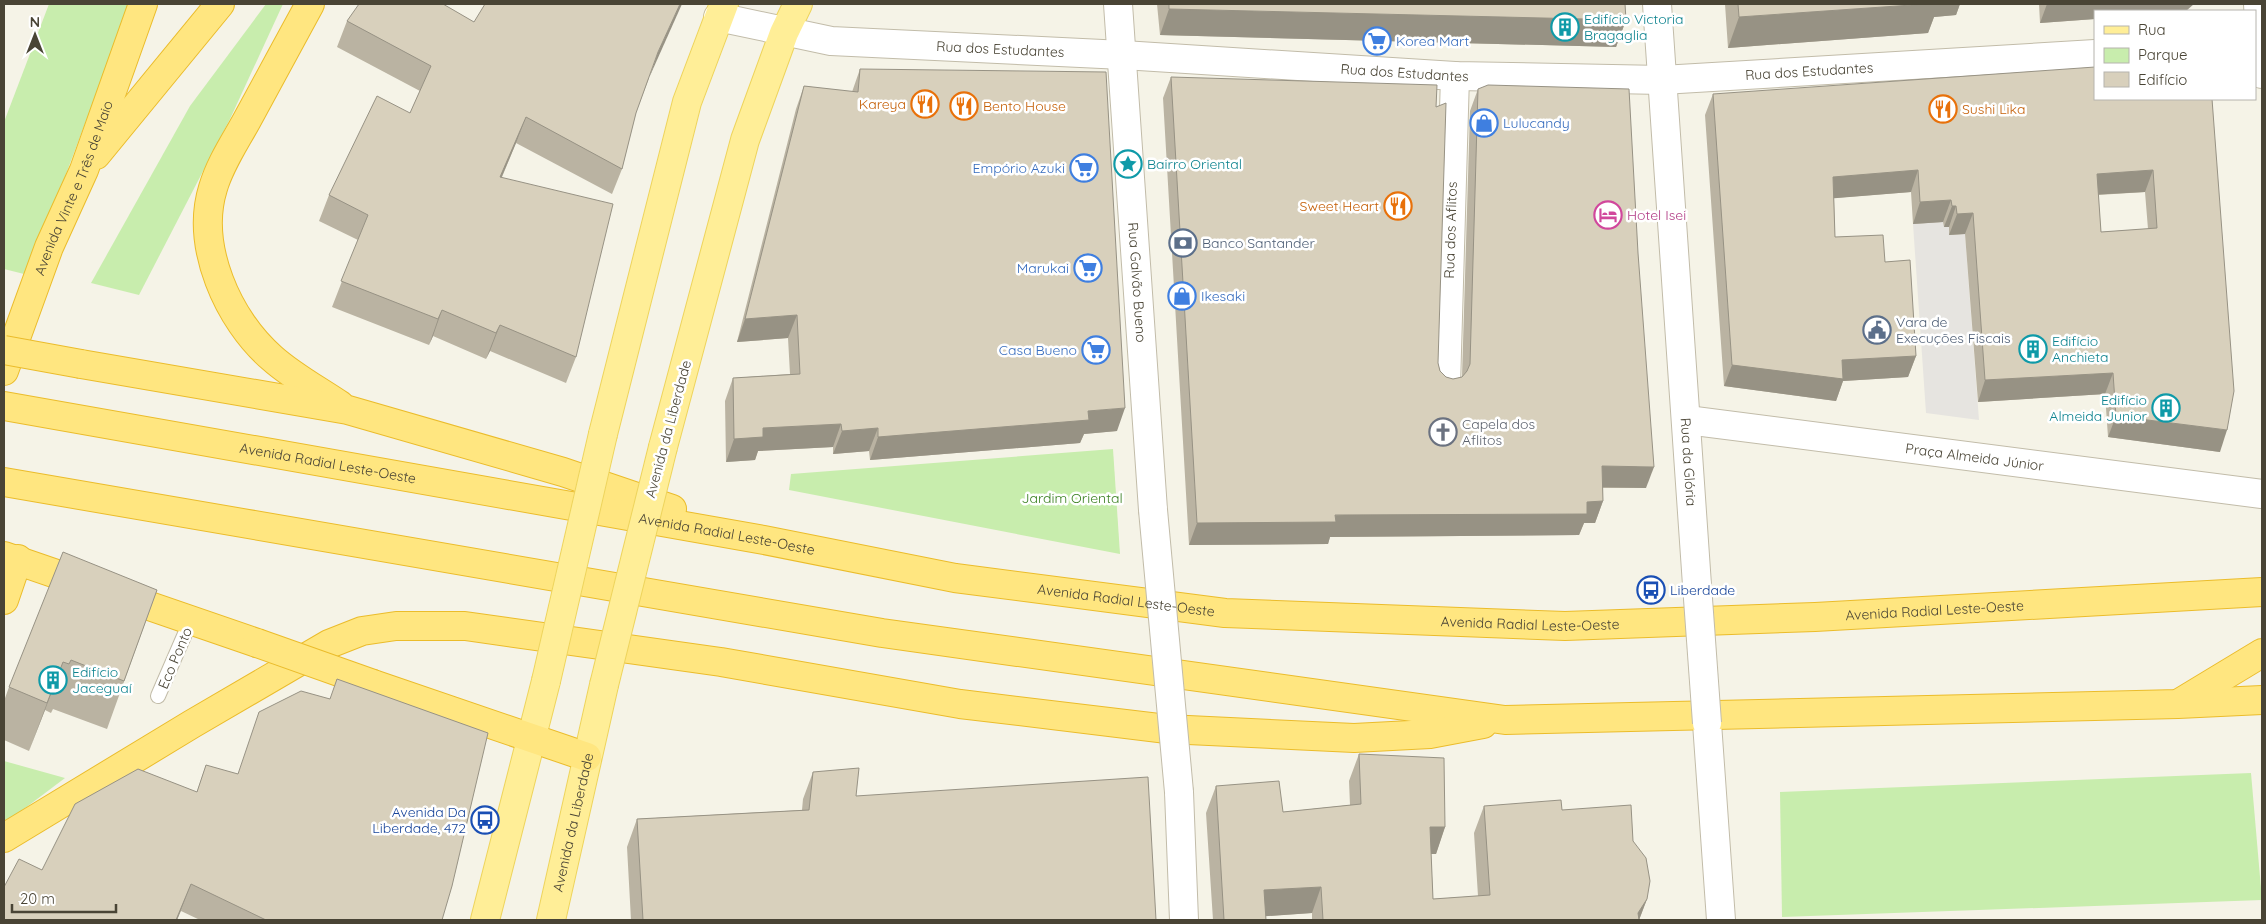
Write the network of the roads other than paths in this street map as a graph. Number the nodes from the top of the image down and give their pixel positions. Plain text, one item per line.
1 (143, 4) edge
2 (220, 4) edge
3 (310, 4) edge
4 (798, 4) edge
5 (1118, 4) edge
6 (1657, 4) edge
7 (2258, 4) edge
8 (721, 10) edge
9 (784, 33) junction
10 (2259, 43) edge
11 (2094, 54) edge
12 (1123, 55) junction
13 (2262, 74) edge
14 (1455, 76) junction
15 (1662, 80) junction
16 (84, 170) junction
17 (4, 350) edge
18 (4, 370) edge
19 (1446, 385) edge
20 (4, 406) edge
21 (348, 410) junction
22 (1686, 420) junction
23 (4, 482) edge
24 (2262, 494) edge
25 (764, 540) junction
26 (9, 557) edge
27 (2262, 592) edge
28 (4, 600) edge
29 (191, 620) junction
30 (2262, 653) edge
31 (158, 696) dead end
32 (2262, 700) edge
33 (2178, 704) junction
34 (1505, 720) junction
35 (533, 738) junction
36 (587, 757) junction
37 (4, 838) edge
38 (485, 920) edge
39 (550, 920) edge
40 (1184, 920) edge
41 (1722, 920) edge

1 - 16 highway, Avenida Vinte e Três de Maio
2 - 16 highway
3 - 21 highway
4 - 9 main road, Avenida da Liberdade
5 - 12 street, Rua Galvão Bueno
6 - 15 street, Rua da Glória
7 - 10 street
8 - 9 street, Rua dos Estudantes
8 - 35 main road, bridge
9 - 12 street, Rua dos Estudantes
9 - 36 main road, Avenida da Liberdade, bridge
10 - 13 street
11 - 15 street, Rua dos Estudantes
12 - 14 street, Rua dos Estudantes
12 - 40 street, Rua Galvão Bueno, bridge
14 - 15 street, Rua dos Estudantes
14 - 19 street, Rua dos Aflitos
15 - 22 street, Rua da Glória
16 - 18 highway, Avenida Vinte e Três de Maio
17 - 21 highway, bridge
20 - 25 highway, Avenida Radial Leste-Oeste
21 - 25 highway
22 - 24 street, Praça Almeida Júnior
22 - 41 street, Rua da Glória, bridge
23 - 34 highway
25 - 27 highway, Avenida Radial Leste-Oeste
26 - 28 highway
26 - 29 highway
29 - 31 lane, Eco Ponto
29 - 35 highway, bridge
30 - 33 highway
32 - 33 highway
33 - 34 highway
34 - 37 highway
35 - 36 highway
35 - 38 main road
36 - 39 main road, Avenida da Liberdade

